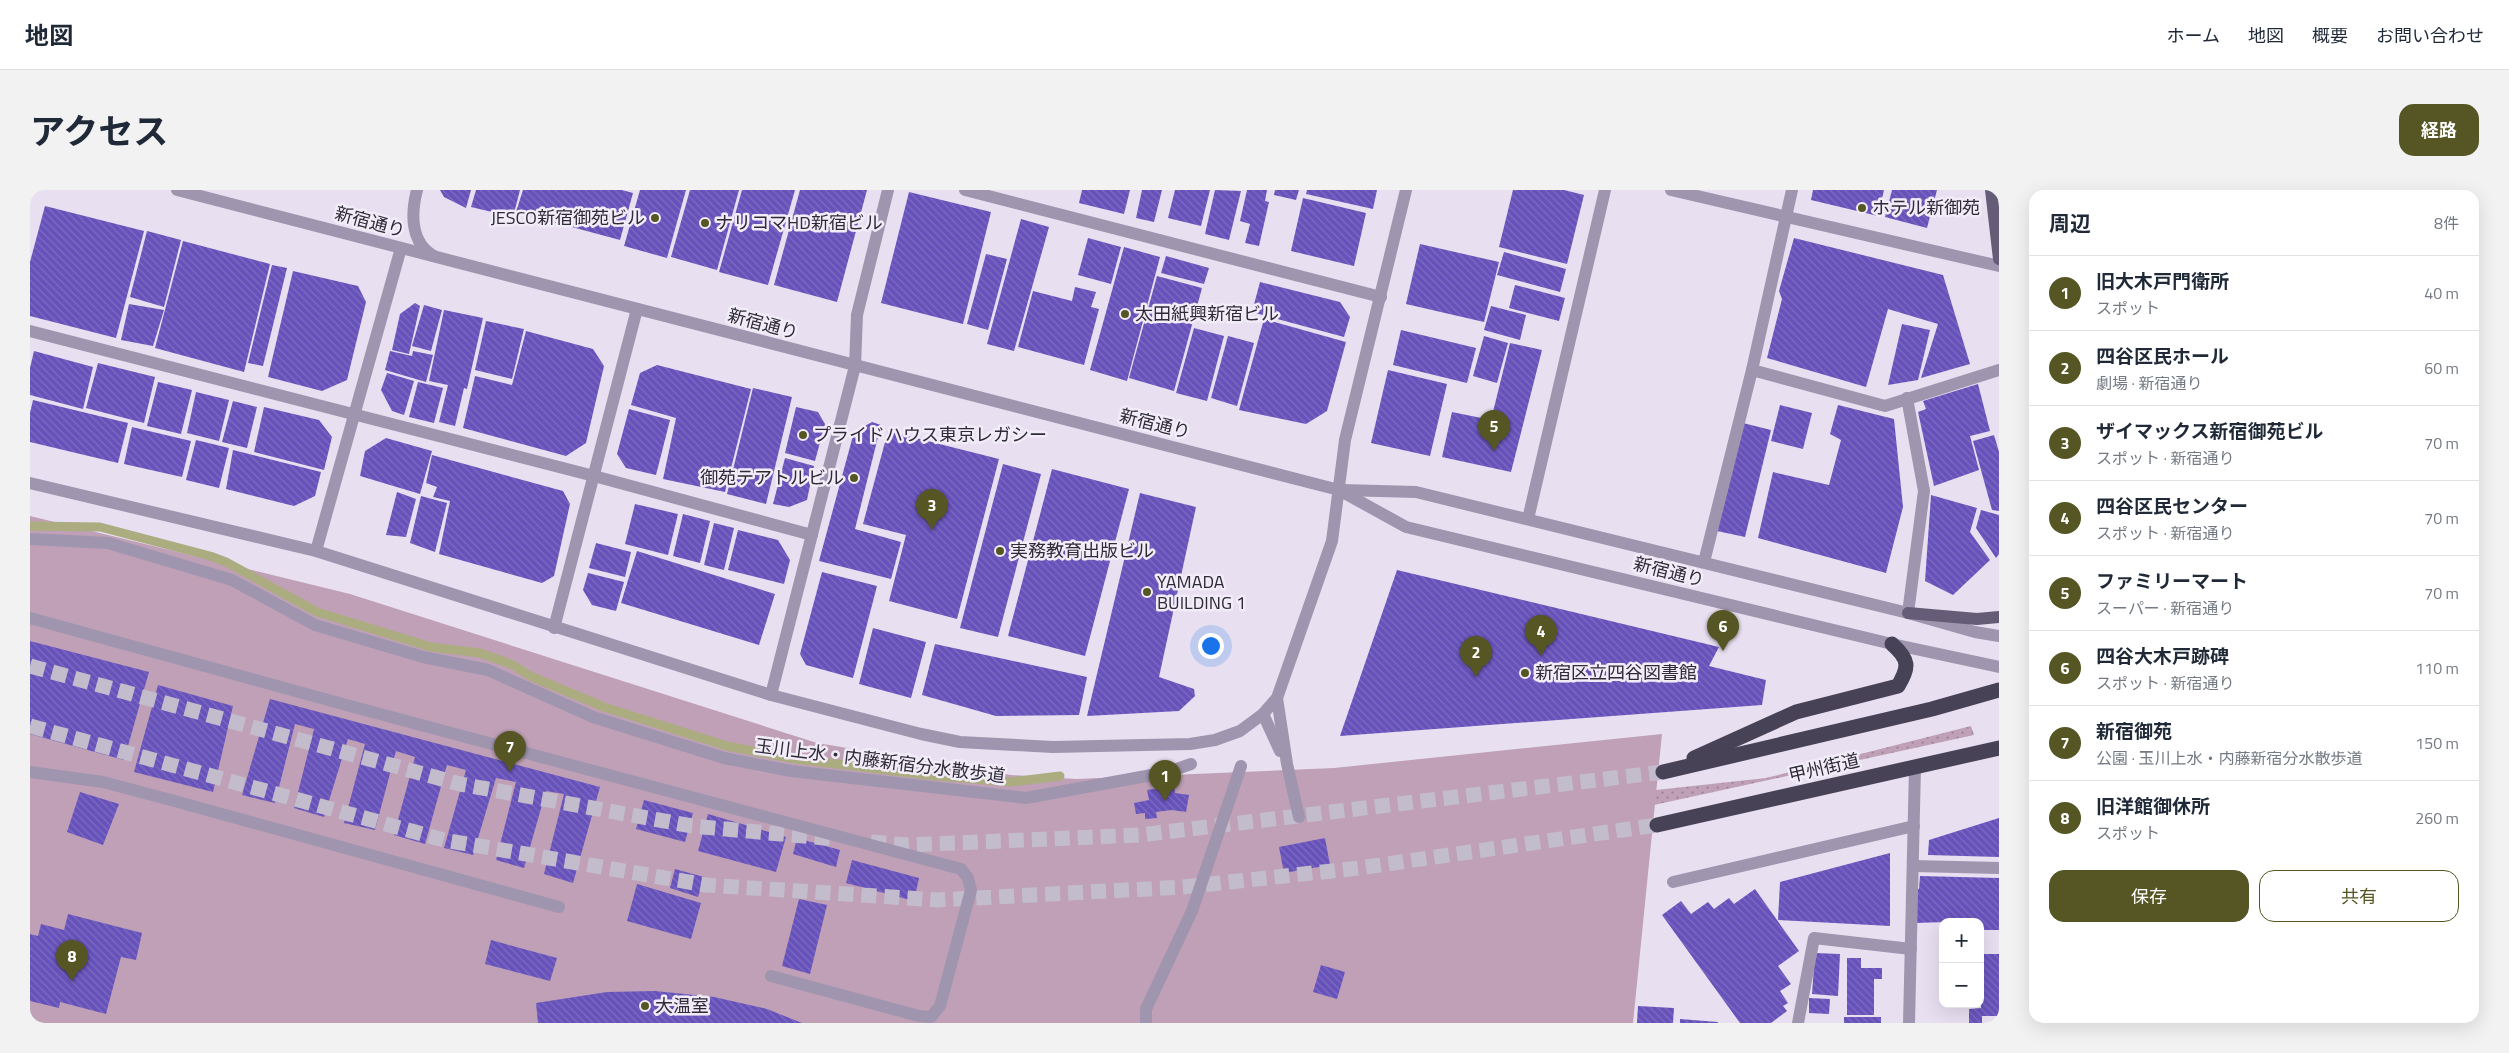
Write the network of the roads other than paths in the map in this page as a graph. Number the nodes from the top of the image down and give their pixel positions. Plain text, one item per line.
1 (177, 190) edge
2 (417, 190) edge
3 (888, 190) edge
4 (965, 190) edge
5 (1406, 190) edge
6 (1605, 190) edge
7 (1671, 190) edge
8 (1792, 190) edge
9 (1991, 190) edge
10 (1786, 217) junction
11 (401, 248) junction
12 (436, 257) junction
13 (1999, 259) edge
14 (1999, 266) edge
15 (1380, 298) junction
16 (637, 309) junction
17 (30, 331) edge
18 (855, 366) junction
19 (1752, 370) junction
20 (1999, 370) edge
21 (1907, 398) junction
22 (354, 416) junction
23 (594, 476) junction
24 (30, 483) edge
25 (1339, 490) junction
26 (1528, 518) junction
27 (812, 535) junction
28 (30, 539) edge
29 (316, 551) junction
30 (1704, 562) junction
31 (1908, 613) junction
32 (1999, 617) edge
33 (30, 618) edge
34 (554, 628) junction
35 (1999, 636) edge
36 (1892, 644) junction
37 (1999, 667) edge
38 (1999, 690) edge
39 (771, 696) junction
40 (1277, 698) junction
41 (1263, 714) junction
42 (1999, 748) edge
43 (1191, 764) dead end
44 (1287, 764) junction
45 (1241, 766) dead end
46 (1915, 767) junction
47 (30, 772) edge
48 (1299, 816) dead end
49 (1657, 825) tunnel mouth
50 (1914, 826) junction
51 (1913, 866) junction
52 (1999, 868) edge
53 (1674, 882) dead end
54 (559, 907) dead end
55 (1911, 949) junction
56 (771, 976) dead end
57 (1146, 1023) edge
58 (1798, 1023) edge
59 (1909, 1023) edge

1 - 11 street, 新宿通り
2 - 12 street
3 - 18 street
4 - 15 street
5 - 15 street
6 - 26 street
7 - 10 street
8 - 10 street
9 - 13 main road
10 - 14 street
10 - 19 street
11 - 12 street, 新宿通り
11 - 22 street
12 - 16 street, 新宿通り
15 - 25 street
16 - 18 street, 新宿通り
16 - 23 street
17 - 22 street
18 - 25 street, 新宿通り
18 - 27 street
19 - 21 street
19 - 30 street
20 - 21 street
21 - 31 street
22 - 23 street
22 - 29 street
23 - 27 street
23 - 34 street
24 - 29 street
25 - 26 street, 新宿通り
25 - 36 street, 新宿通り
25 - 40 street
26 - 30 street, 新宿通り
27 - 39 street
28 - 43 street, 玉川上水・内藤新宿分水散歩道
29 - 34 street
30 - 31 street, 新宿通り
31 - 32 main road
31 - 35 street, 新宿通り
33 - 56 street
34 - 39 street
36 - 37 street, 新宿通り
36 - 38 highway, 甲州街道
39 - 41 street
40 - 41 street
40 - 44 street
41 - 44 street
42 - 46 highway, 甲州街道
44 - 48 street
45 - 57 street
46 - 49 highway, 甲州街道
46 - 50 street
47 - 54 street
50 - 51 street
50 - 53 street
51 - 52 street
51 - 55 street
55 - 58 street
55 - 59 street

